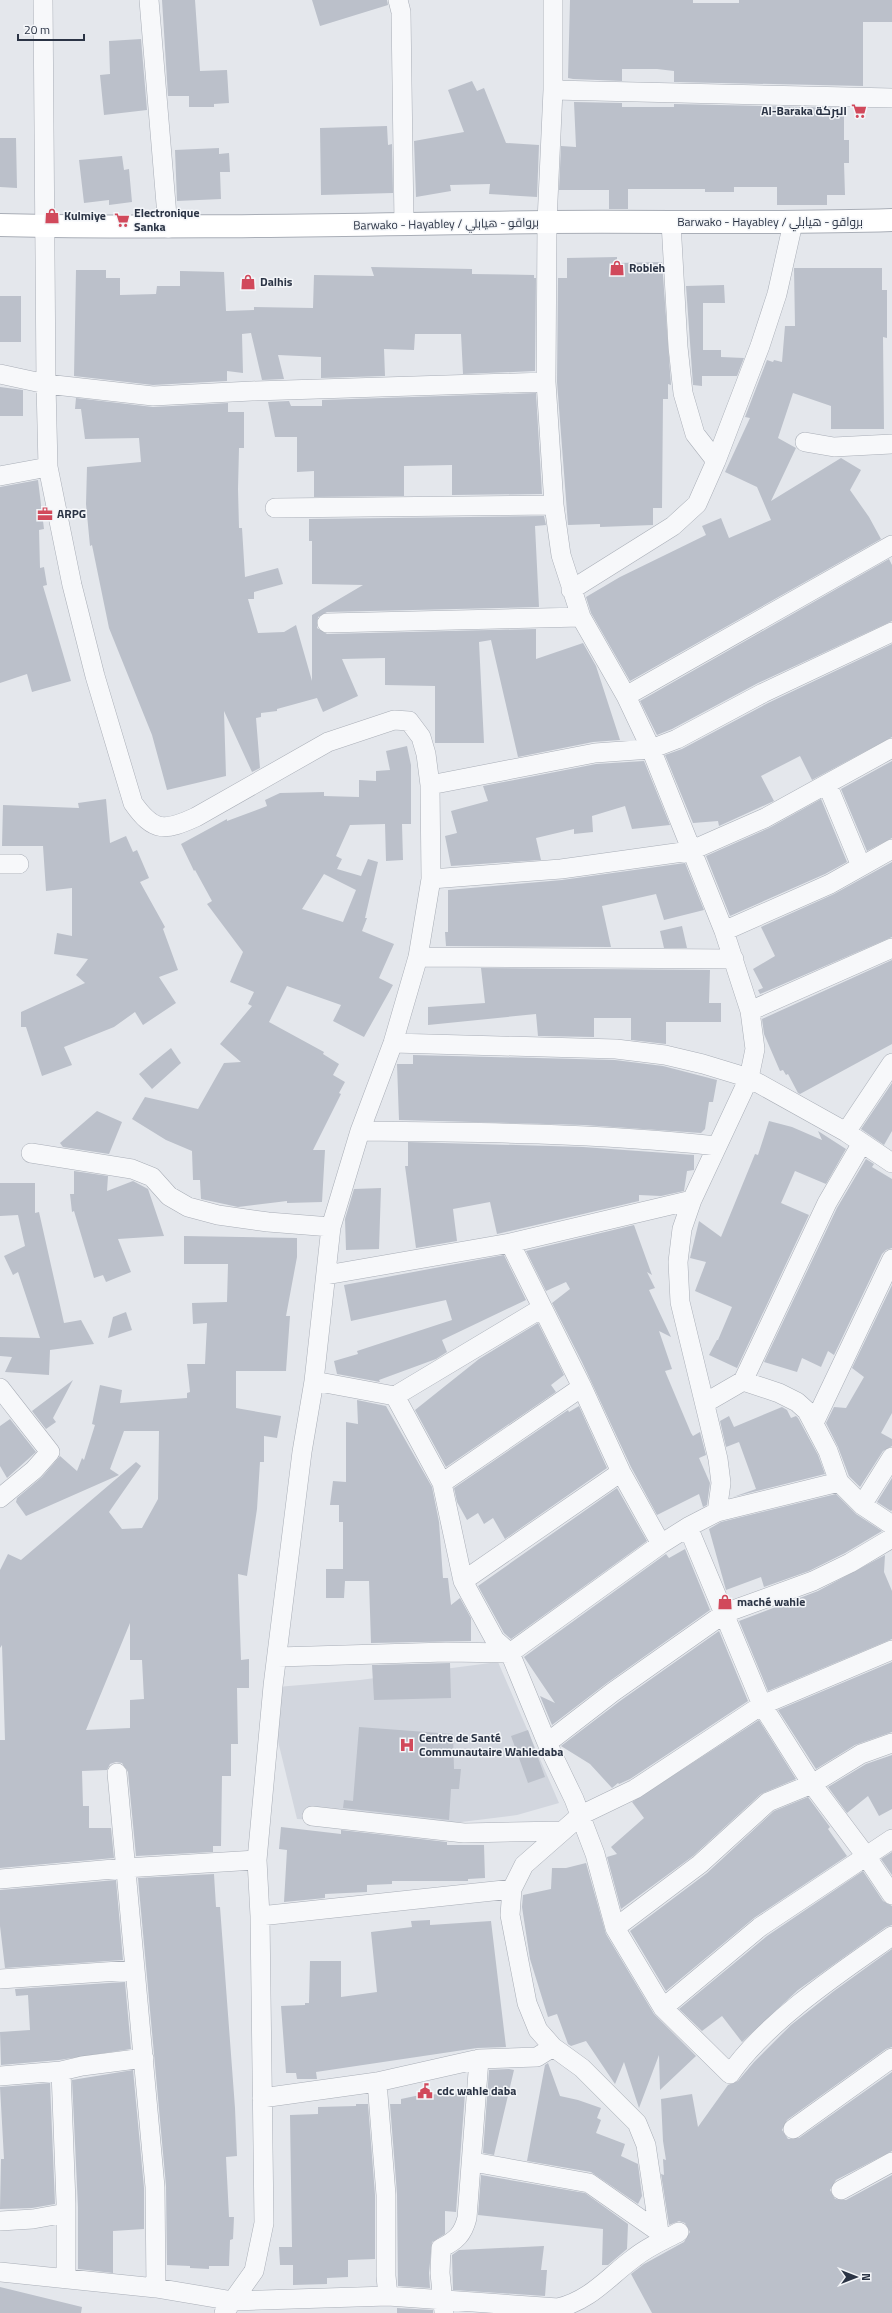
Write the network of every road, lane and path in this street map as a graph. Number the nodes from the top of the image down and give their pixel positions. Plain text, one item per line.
1 (44, 0) edge
2 (149, 0) edge
3 (398, 0) edge
4 (553, 0) edge
5 (553, 90) junction
6 (892, 98) edge
7 (892, 220) edge
8 (547, 222) junction
9 (671, 222) junction
10 (793, 223) junction
11 (404, 224) junction
12 (0, 225) edge
13 (46, 226) junction
14 (168, 228) junction
15 (0, 374) edge
16 (546, 382) junction
17 (46, 384) junction
18 (805, 442) dead end
19 (892, 444) edge
20 (716, 461) junction
21 (48, 467) junction
22 (0, 476) edge
23 (554, 505) junction
24 (275, 508) dead end
25 (892, 546) edge
26 (572, 590) junction
27 (581, 617) junction
28 (327, 623) dead end
29 (892, 632) edge
30 (626, 696) junction
31 (892, 748) edge
32 (651, 749) junction
33 (827, 784) junction
34 (430, 785) junction
35 (892, 849) edge
36 (690, 851) junction
37 (0, 864) edge
38 (19, 864) dead end
39 (860, 866) junction
40 (431, 879) junction
41 (724, 931) junction
42 (892, 948) edge
43 (418, 957) junction
44 (734, 959) junction
45 (750, 1011) junction
46 (393, 1043) junction
47 (892, 1063) edge
48 (749, 1078) junction
49 (360, 1131) junction
50 (846, 1132) junction
51 (862, 1143) junction
52 (717, 1146) junction
53 (31, 1153) dead end
54 (892, 1163) edge
55 (692, 1200) junction
56 (331, 1227) junction
57 (510, 1243) junction
58 (892, 1259) edge
59 (326, 1275) junction
60 (542, 1308) junction
61 (314, 1380) junction
62 (743, 1381) junction
63 (582, 1387) junction
64 (0, 1388) edge
65 (395, 1396) junction
66 (705, 1403) junction
67 (814, 1423) junction
68 (892, 1457) edge
69 (621, 1472) junction
70 (839, 1482) junction
71 (442, 1483) junction
72 (0, 1498) edge
73 (862, 1505) junction
74 (717, 1512) junction
75 (892, 1525) edge
76 (688, 1527) junction
77 (892, 1538) edge
78 (661, 1544) junction
79 (463, 1581) junction
80 (724, 1613) junction
81 (892, 1650) edge
82 (510, 1653) junction
83 (278, 1657) junction
84 (762, 1705) junction
85 (548, 1743) junction
86 (892, 1744) edge
87 (117, 1773) dead end
88 (812, 1784) junction
89 (581, 1815) junction
90 (312, 1816) dead end
91 (562, 1831) junction
92 (892, 1839) edge
93 (866, 1856) junction
94 (257, 1860) junction
95 (125, 1868) junction
96 (0, 1879) edge
97 (512, 1888) junction
98 (892, 1895) edge
99 (260, 1916) junction
100 (615, 1928) junction
101 (892, 1936) edge
102 (134, 1970) junction
103 (0, 1979) edge
104 (663, 2008) junction
105 (553, 2047) junction
106 (144, 2058) junction
107 (892, 2058) edge
108 (480, 2059) junction
109 (61, 2071) junction
110 (0, 2076) edge
111 (377, 2082) junction
112 (262, 2098) junction
113 (792, 2129) dead end
114 (473, 2162) junction
115 (892, 2162) edge
116 (841, 2190) dead end
117 (66, 2213) junction
118 (0, 2221) edge
119 (667, 2235) junction
120 (0, 2272) edge
121 (66, 2278) junction
122 (156, 2288) junction
123 (388, 2296) junction
124 (229, 2307) edge
125 (444, 2307) edge
126 (571, 2308) edge

1 - 13 street
2 - 14 street
3 - 11 street
4 - 5 street
5 - 6 street
5 - 8 street
7 - 10 main road, Barwako - Hayabley / برواقو - هيابلي
8 - 9 main road, Barwako - Hayabley / برواقو - هيابلي
8 - 11 main road, Barwako - Hayabley / برواقو - هيابلي
8 - 16 street
9 - 10 main road, Barwako - Hayabley / برواقو - هيابلي
9 - 20 street
10 - 20 street
11 - 14 main road, Barwako - Hayabley / برواقو - هيابلي
12 - 13 main road, Barwako - Hayabley / برواقو - هيابلي
13 - 14 main road, Barwako - Hayabley / برواقو - هيابلي
13 - 17 street
15 - 17 street
16 - 17 street
16 - 23 street
17 - 21 street
18 - 19 street
20 - 26 street
21 - 22 street
21 - 34 street
23 - 24 street
23 - 26 street
25 - 30 street
26 - 27 street
27 - 28 street
27 - 30 street
29 - 32 street
30 - 32 street
31 - 33 street
32 - 34 street
32 - 36 street
33 - 36 street
33 - 39 street
34 - 40 street
35 - 39 street
36 - 40 street
36 - 41 street
37 - 38 street
39 - 41 street
40 - 43 street
41 - 44 street
42 - 45 street
43 - 44 street
43 - 46 street
44 - 45 street
45 - 48 street
46 - 48 street
46 - 49 street
47 - 50 street
48 - 50 street
48 - 52 street
49 - 52 street
49 - 56 street
50 - 51 street
51 - 54 street
51 - 62 street
52 - 55 street
53 - 56 street
55 - 57 street
55 - 66 street
56 - 59 street
57 - 59 street
57 - 60 street
58 - 67 street
59 - 61 street
60 - 63 street
60 - 65 street
61 - 65 street
61 - 83 street
62 - 66 street
62 - 67 street
63 - 69 street
63 - 71 street
64 - 72 street
65 - 71 street
66 - 74 street
67 - 70 street
68 - 73 street
69 - 78 street
69 - 79 street
70 - 73 street
70 - 74 street
71 - 79 street
73 - 75 street
74 - 76 street
76 - 78 street
76 - 80 street
77 - 80 street
78 - 82 street
79 - 82 street
80 - 84 street
80 - 85 street
81 - 84 street
82 - 83 street
82 - 85 street
83 - 94 street
84 - 88 street
84 - 89 street
85 - 89 street
86 - 88 street
87 - 95 street
88 - 93 street
88 - 100 street
89 - 91 street
89 - 100 street
90 - 91 street
91 - 97 street
92 - 93 street
93 - 98 street
93 - 104 street
94 - 95 street
94 - 99 street
95 - 96 street
95 - 102 street
97 - 99 street
97 - 105 street
99 - 112 street
100 - 104 street
101 - 104 street
102 - 103 street
102 - 106 street
105 - 108 street
105 - 119 street
106 - 109 street
106 - 122 street
107 - 113 street
108 - 111 street
108 - 114 street
109 - 110 street
109 - 117 street
111 - 112 street
111 - 123 street
112 - 124 street
114 - 119 street
114 - 125 street
115 - 116 street
117 - 118 street
117 - 121 street
119 - 126 street
120 - 121 street
121 - 122 street
122 - 124 street
123 - 124 street
123 - 125 street
125 - 126 street

